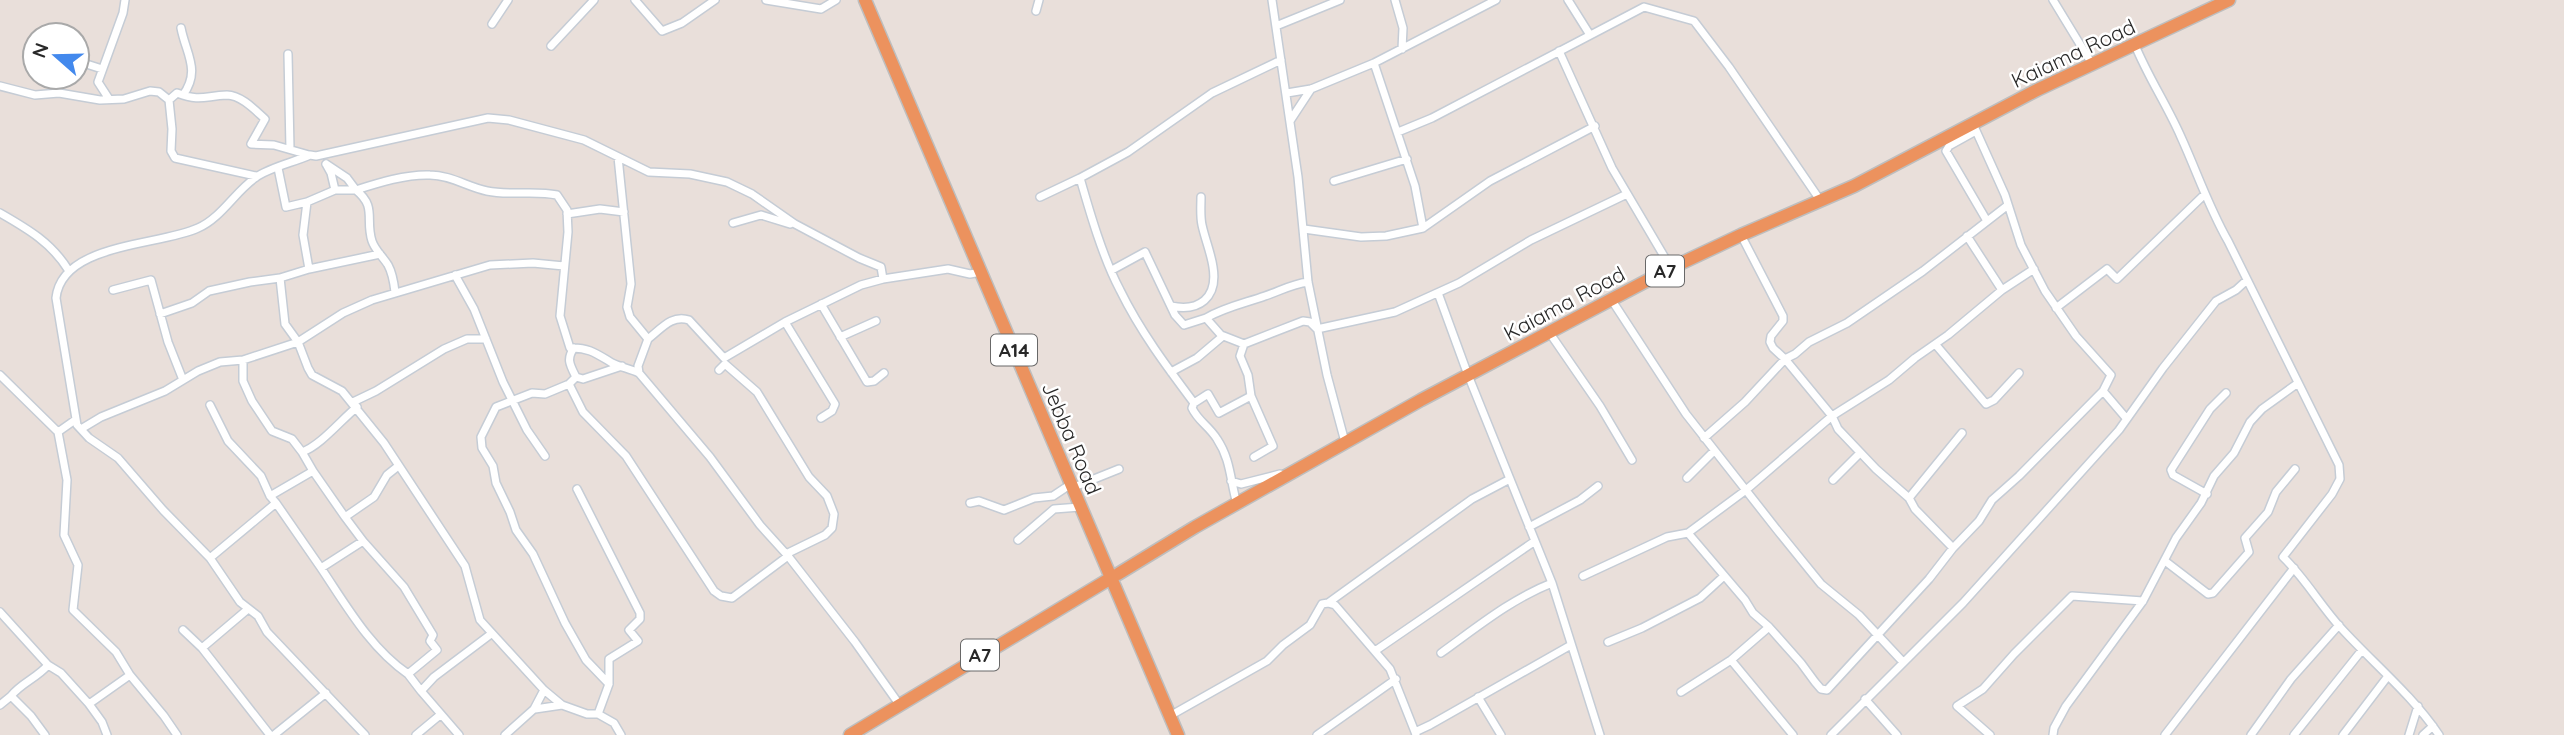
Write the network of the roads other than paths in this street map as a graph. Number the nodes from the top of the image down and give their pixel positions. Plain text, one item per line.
1 (125, 0) edge
2 (508, 0) edge
3 (594, 0) edge
4 (635, 0) edge
5 (715, 0) edge
6 (766, 0) edge
7 (836, 0) edge
8 (866, 0) edge
9 (874, 0) edge
10 (1039, 0) edge
11 (1272, 0) edge
12 (1340, 0) edge
13 (1395, 0) edge
14 (1496, 0) edge
15 (1568, 0) edge
16 (2053, 0) edge
17 (2229, 0) edge
18 (1036, 11) dead end
19 (492, 24) dead end
20 (1276, 26) junction
21 (180, 28) dead end
22 (1590, 35) junction
23 (2135, 45) junction
24 (551, 46) dead end
25 (1402, 49) junction
26 (1559, 51) junction
27 (288, 54) dead end
28 (1281, 60) junction
29 (1374, 63) junction
30 (2092, 64) junction
31 (91, 65) edge
32 (102, 69) junction
33 (0, 86) edge
34 (1311, 89) junction
35 (1287, 93) junction
36 (183, 95) junction
37 (109, 99) junction
38 (169, 100) junction
39 (1290, 121) junction
40 (1595, 126) junction
41 (1974, 127) junction
42 (1398, 132) junction
43 (290, 149) junction
44 (313, 156) junction
45 (618, 157) junction
46 (1407, 159) junction
47 (327, 164) junction
48 (278, 168) junction
49 (256, 176) junction
50 (1080, 178) junction
51 (1334, 181) dead end
52 (335, 190) junction
53 (356, 190) junction
54 (1626, 194) junction
55 (2205, 194) junction
56 (1040, 197) dead end
57 (1201, 197) dead end
58 (1820, 200) junction
59 (307, 202) junction
60 (2008, 205) junction
61 (768, 206) junction
62 (624, 212) junction
63 (0, 213) edge
64 (567, 214) junction
65 (769, 218) junction
66 (1987, 221) junction
67 (733, 223) dead end
68 (794, 225) junction
69 (1423, 228) junction
70 (1304, 229) junction
71 (1741, 234) junction
72 (1967, 236) junction
73 (380, 254) junction
74 (564, 265) junction
75 (1671, 268) junction
76 (309, 269) junction
77 (2034, 269) junction
78 (1112, 270) junction
79 (69, 271) junction
80 (981, 272) junction
81 (455, 275) junction
82 (280, 278) junction
83 (883, 279) junction
84 (2247, 281) junction
85 (1308, 282) junction
86 (113, 290) dead end
87 (2002, 290) junction
88 (395, 292) junction
89 (1438, 293) junction
90 (1612, 299) junction
91 (821, 304) junction
92 (1171, 306) junction
93 (2056, 308) junction
94 (160, 314) junction
95 (1206, 318) junction
96 (876, 321) dead end
97 (785, 322) junction
98 (1317, 329) junction
99 (1549, 332) junction
100 (1223, 336) junction
101 (840, 337) junction
102 (486, 339) junction
103 (648, 339) junction
104 (298, 342) junction
105 (1244, 344) junction
106 (1936, 345) junction
107 (574, 348) junction
108 (1785, 359) junction
109 (243, 360) junction
110 (624, 366) junction
111 (719, 370) dead end
112 (1171, 372) junction
113 (639, 373) junction
114 (884, 373) dead end
115 (2019, 373) dead end
116 (0, 375) edge
117 (1468, 375) junction
118 (576, 377) junction
119 (183, 380) junction
120 (2298, 383) junction
121 (569, 384) junction
122 (2103, 391) junction
123 (2226, 393) dead end
124 (1251, 396) junction
125 (514, 400) junction
126 (1194, 403) junction
127 (210, 405) dead end
128 (355, 405) junction
129 (1832, 416) junction
130 (821, 418) dead end
131 (2126, 418) junction
132 (75, 420) junction
133 (81, 429) junction
134 (58, 432) junction
135 (1962, 433) dead end
136 (1704, 438) junction
137 (1345, 442) junction
138 (1714, 451) junction
139 (302, 452) junction
140 (1860, 453) junction
141 (545, 456) dead end
142 (1254, 457) dead end
143 (1632, 460) dead end
144 (397, 467) junction
145 (2295, 468) dead end
146 (1119, 469) dead end
147 (313, 471) junction
148 (1287, 476) junction
149 (1687, 478) dead end
150 (1510, 479) junction
151 (1833, 480) dead end
152 (1231, 481) junction
153 (1075, 485) junction
154 (1598, 486) dead end
155 (577, 489) dead end
156 (1746, 490) junction
157 (2207, 494) junction
158 (270, 496) junction
159 (1909, 498) junction
160 (276, 503) junction
161 (970, 503) dead end
162 (1237, 504) junction
163 (1080, 507) junction
164 (345, 517) junction
165 (1529, 527) junction
166 (1688, 533) junction
167 (1018, 540) dead end
168 (363, 541) junction
169 (1535, 541) junction
170 (1953, 548) junction
171 (787, 555) junction
172 (210, 558) junction
173 (2165, 561) junction
174 (321, 568) junction
175 (2294, 568) junction
176 (1115, 576) junction
177 (1583, 576) dead end
178 (1724, 576) junction
179 (1552, 583) junction
180 (2143, 601) junction
181 (1328, 603) junction
182 (248, 609) junction
183 (0, 612) edge
184 (2339, 625) junction
185 (1769, 627) junction
186 (183, 630) dead end
187 (491, 634) junction
188 (1879, 635) junction
189 (1608, 642) dead end
190 (1571, 645) junction
191 (202, 648) junction
192 (2362, 650) junction
193 (1375, 651) junction
194 (1441, 653) dead end
195 (1731, 660) junction
196 (1903, 662) junction
197 (48, 665) junction
198 (408, 674) junction
199 (130, 675) junction
200 (2388, 676) junction
201 (1396, 679) junction
202 (609, 684) junction
203 (544, 690) junction
204 (421, 691) junction
205 (1681, 692) dead end
206 (326, 693) junction
207 (11, 696) junction
208 (1478, 697) junction
209 (1865, 699) junction
210 (89, 704) junction
211 (899, 704) junction
212 (0, 705) edge
213 (562, 705) junction
214 (2418, 706) junction
215 (534, 709) junction
216 (1175, 713) junction
217 (598, 714) junction
218 (440, 715) junction
219 (2433, 726) junction
220 (1416, 733) edge
221 (1599, 734) edge
222 (45, 735) edge
223 (107, 735) edge
224 (177, 735) edge
225 (272, 735) edge
226 (365, 735) edge
227 (416, 735) edge
228 (459, 735) edge
229 (505, 735) edge
230 (621, 735) edge
231 (850, 735) edge
232 (1178, 735) edge
233 (1185, 735) edge
234 (1317, 735) edge
235 (1501, 735) edge
236 (1793, 735) edge
237 (1831, 735) edge
238 (1897, 735) edge
239 (1990, 735) edge
240 (2053, 735) edge
241 (2165, 735) edge
242 (2250, 735) edge
243 (2294, 735) edge
244 (2343, 735) edge
245 (2409, 735) edge
246 (2423, 735) edge
247 (2440, 735) edge

1 - 32 street
2 - 19 street
3 - 24 street
4 - 5 street
6 - 7 street
8 - 80 highway, Jebba Road / A14
9 - 153 highway, Jebba Road / A14
10 - 18 street
11 - 20 street
12 - 20 street
13 - 25 street
14 - 25 street
15 - 22 street
16 - 30 street
17 - 23 highway, Kaiama Road / A7
20 - 28 street
21 - 36 street
22 - 26 street
22 - 58 street
23 - 30 highway, Kaiama Road / A7
23 - 55 street
25 - 29 street
26 - 40 street
26 - 42 street
27 - 43 street
28 - 35 street
28 - 50 street
29 - 34 street
29 - 42 street
30 - 41 highway, Kaiama Road / A7
31 - 32 street
32 - 37 street
33 - 37 street
34 - 35 street
34 - 39 street
35 - 39 street
36 - 38 street
36 - 43 street
37 - 38 street
38 - 49 street
39 - 70 street
40 - 54 street
40 - 69 street
41 - 58 highway, Kaiama Road / A7
41 - 60 street
41 - 66 street
42 - 46 street
43 - 44 street
44 - 45 street
44 - 47 street
44 - 48 street
45 - 61 street
45 - 62 street
46 - 51 street
46 - 69 street
47 - 52 street
47 - 53 street
48 - 49 street
48 - 59 street
49 - 79 street
50 - 56 street
50 - 78 street
52 - 53 street
52 - 59 street
53 - 64 street
53 - 73 street
54 - 75 street
54 - 89 street
55 - 84 street
55 - 93 street
57 - 92 street
58 - 71 highway, Kaiama Road / A7
59 - 76 street
60 - 66 street
60 - 77 street
61 - 65 street
61 - 68 street
62 - 64 street
62 - 103 street
63 - 79 street
64 - 74 street
65 - 67 street
65 - 68 street
66 - 72 street
68 - 83 street
69 - 70 street
70 - 85 street
71 - 75 highway, Kaiama Road / A7
71 - 108 street
72 - 87 street
72 - 108 street
73 - 76 street
73 - 88 street
74 - 81 street
74 - 107 street
75 - 90 highway, Kaiama Road / A7
76 - 82 street
77 - 87 street
77 - 93 street
78 - 92 street
78 - 112 street
79 - 132 street
80 - 83 street
80 - 153 highway, Jebba Road / A14
81 - 88 street
81 - 102 street
82 - 94 street
82 - 104 street
83 - 91 street
84 - 120 street
84 - 131 street
85 - 95 street
85 - 98 street
86 - 94 street
87 - 106 street
88 - 104 street
89 - 98 street
89 - 117 street
90 - 99 highway, Kaiama Road / A7
90 - 136 street
91 - 97 street
91 - 101 street
92 - 95 street
93 - 122 street
94 - 119 street
95 - 100 street
96 - 101 street
97 - 103 street
97 - 130 street
98 - 105 street
98 - 137 street
99 - 117 highway, Kaiama Road / A7
99 - 143 street
100 - 105 street
100 - 112 street
101 - 114 street
102 - 125 street
102 - 128 street
103 - 113 street
104 - 109 street
104 - 128 street
105 - 124 street
106 - 115 street
106 - 129 street
107 - 110 street
107 - 118 street
108 - 129 street
108 - 136 street
109 - 119 street
109 - 139 street
110 - 113 street
110 - 118 street
111 - 171 street
112 - 126 street
113 - 171 street
116 - 134 street
117 - 137 highway, Kaiama Road / A7
117 - 150 street
118 - 121 street
119 - 133 street
120 - 157 street
120 - 175 street
121 - 125 street
121 - 171 street
122 - 131 street
122 - 170 street
123 - 157 street
124 - 126 street
124 - 142 street
125 - 141 street
125 - 202 street
126 - 152 street
127 - 158 street
128 - 139 street
128 - 144 street
129 - 140 street
129 - 156 street
131 - 196 street
132 - 133 street
132 - 134 street
133 - 172 street
134 - 199 street
135 - 159 street
136 - 138 street
137 - 148 highway, Kaiama Road / A7
138 - 149 street
138 - 156 street
139 - 147 street
140 - 151 street
140 - 159 street
144 - 164 street
144 - 187 street
145 - 173 street
146 - 153 street
147 - 158 street
147 - 164 street
148 - 152 street
148 - 162 highway, Kaiama Road / A7
150 - 165 street
150 - 181 street
152 - 162 street
153 - 161 street
153 - 163 highway, Jebba Road / A14
153 - 176 highway, Jebba Road / A14
154 - 165 street
155 - 202 street
156 - 166 street
156 - 188 street
157 - 173 street
158 - 160 street
159 - 170 street
160 - 172 street
160 - 174 street
162 - 176 highway, Kaiama Road / A7
163 - 167 street
163 - 176 highway, Jebba Road / A14
164 - 168 street
165 - 169 street
166 - 177 street
166 - 178 street
168 - 174 street
168 - 198 street
169 - 179 street
169 - 193 street
170 - 188 street
171 - 211 street
172 - 182 street
173 - 180 street
174 - 198 street
175 - 184 street
175 - 241 street
176 - 211 highway, Kaiama Road / A7
176 - 216 highway, Jebba Road / A14
176 - 232 highway, Jebba Road / A14
178 - 185 street
178 - 189 street
179 - 190 street
179 - 194 street
180 - 239 street
180 - 240 street
181 - 193 street
181 - 216 street
182 - 191 street
182 - 206 street
183 - 197 street
184 - 192 street
184 - 242 street
185 - 188 street
185 - 195 street
186 - 191 street
187 - 203 street
187 - 204 street
188 - 196 street
190 - 208 street
190 - 221 street
191 - 225 street
192 - 200 street
192 - 243 street
193 - 201 street
195 - 205 street
195 - 236 street
196 - 209 street
197 - 207 street
197 - 210 street
198 - 204 street
199 - 210 street
199 - 224 street
200 - 214 street
200 - 244 street
201 - 220 street
201 - 234 street
202 - 217 street
203 - 213 street
203 - 215 street
204 - 218 street
206 - 225 street
206 - 226 street
207 - 212 street
207 - 222 street
208 - 220 street
208 - 235 street
209 - 237 street
209 - 238 street
210 - 223 street
211 - 231 highway, Kaiama Road / A7
213 - 215 street
213 - 217 street
214 - 219 street
214 - 245 street
215 - 229 street
216 - 233 highway, Jebba Road / A14
217 - 230 street
218 - 227 street
218 - 228 street
219 - 246 street
219 - 247 street

